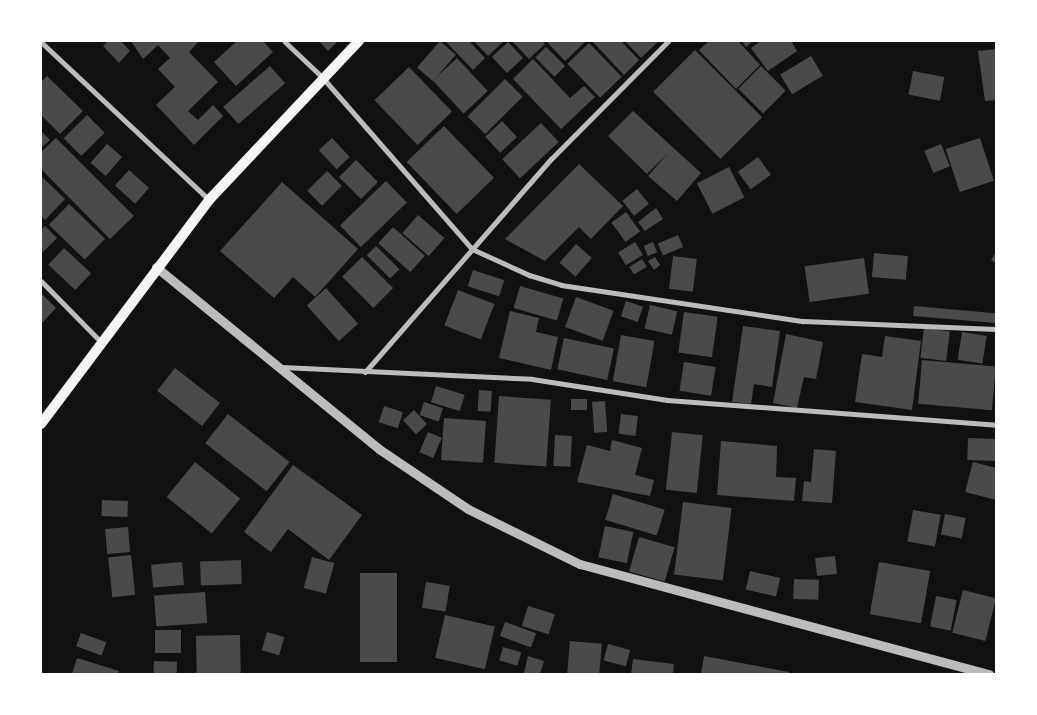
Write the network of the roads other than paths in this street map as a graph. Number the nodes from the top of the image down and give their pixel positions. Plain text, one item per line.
1 (284, 41) edge
2 (359, 41) edge
3 (668, 41) edge
4 (41, 42) edge
5 (322, 77) junction
6 (208, 200) junction
7 (472, 249) junction
8 (156, 267) junction
9 (41, 281) edge
10 (996, 328) edge
11 (101, 342) junction
12 (279, 367) junction
13 (365, 372) junction
14 (41, 424) edge
15 (996, 425) edge
16 (988, 674) edge

1 - 5 street
2 - 5 main road
3 - 7 street
4 - 6 street
5 - 6 main road
5 - 7 street
6 - 8 main road
7 - 10 street
7 - 13 street
8 - 11 main road
8 - 12 street
9 - 11 street
11 - 14 main road
12 - 13 street
12 - 16 street
13 - 15 street

